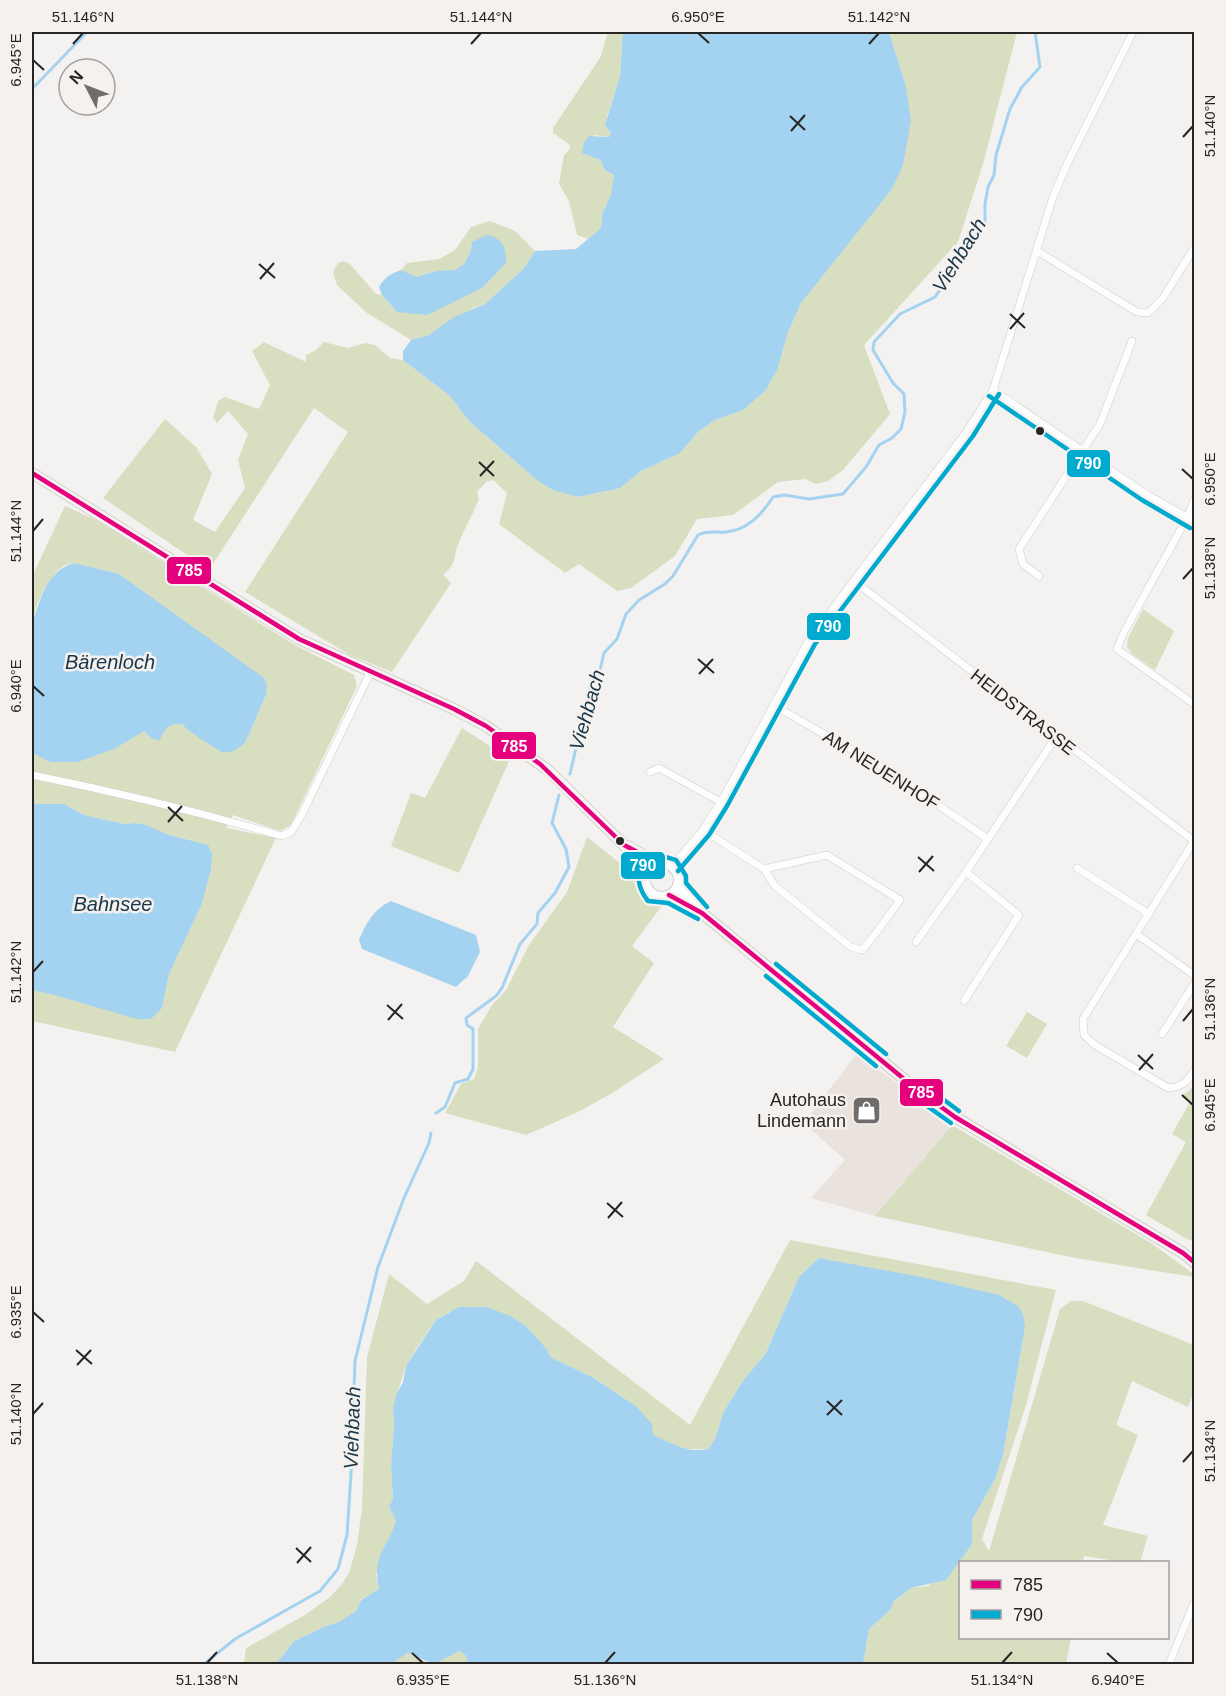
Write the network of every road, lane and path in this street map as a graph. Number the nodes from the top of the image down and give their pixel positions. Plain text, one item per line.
1 (1133, 32) edge
2 (1194, 248) edge
3 (1037, 251) junction
4 (1132, 341) dead end
5 (993, 390) junction
6 (1084, 451) junction
7 (32, 473) edge
8 (1194, 500) edge
9 (1191, 520) edge
10 (1039, 576) dead end
11 (854, 581) junction
12 (370, 673) junction
13 (1194, 704) edge
14 (773, 705) junction
15 (1056, 737) junction
16 (650, 772) dead end
17 (32, 775) edge
18 (721, 802) junction
19 (703, 830) junction
20 (988, 839) junction
21 (1194, 841) edge
22 (624, 844) junction
23 (655, 864) junction
24 (672, 866) junction
25 (1077, 868) dead end
26 (764, 869) junction
27 (966, 872) junction
28 (646, 873) junction
29 (678, 885) junction
30 (669, 895) junction
31 (702, 913) junction
32 (1149, 914) junction
33 (1136, 934) junction
34 (916, 942) dead end
35 (1194, 975) edge
36 (1194, 984) edge
37 (964, 1001) dead end
38 (1162, 1034) dead end
39 (1194, 1071) edge
40 (1189, 1251) edge
41 (1194, 1262) edge
42 (1194, 1603) edge
43 (1169, 1665) edge

1 - 3 street
2 - 3 street
3 - 5 street
4 - 6 street
5 - 6 street
5 - 11 street
6 - 9 street
6 - 10 street
7 - 12 main road
8 - 9 street
9 - 13 street
11 - 14 street
11 - 15 street, HEIDSTRASSE
12 - 17 street
12 - 22 main road
14 - 18 street
14 - 20 street, AM NEUENHOF
15 - 20 street
15 - 21 street, HEIDSTRASSE
16 - 18 street
18 - 19 street
19 - 24 street
19 - 26 street
20 - 27 street
21 - 32 street
22 - 23 main road
22 - 28 main road
23 - 24 main road
23 - 28 main road
24 - 29 main road
25 - 32 street
26 - 26 street
27 - 34 street
27 - 37 street
28 - 30 main road
29 - 30 main road
29 - 31 main road
30 - 31 main road
31 - 40 main road
32 - 33 street
33 - 35 street
33 - 39 street
36 - 38 street
40 - 41 main road
42 - 43 street

